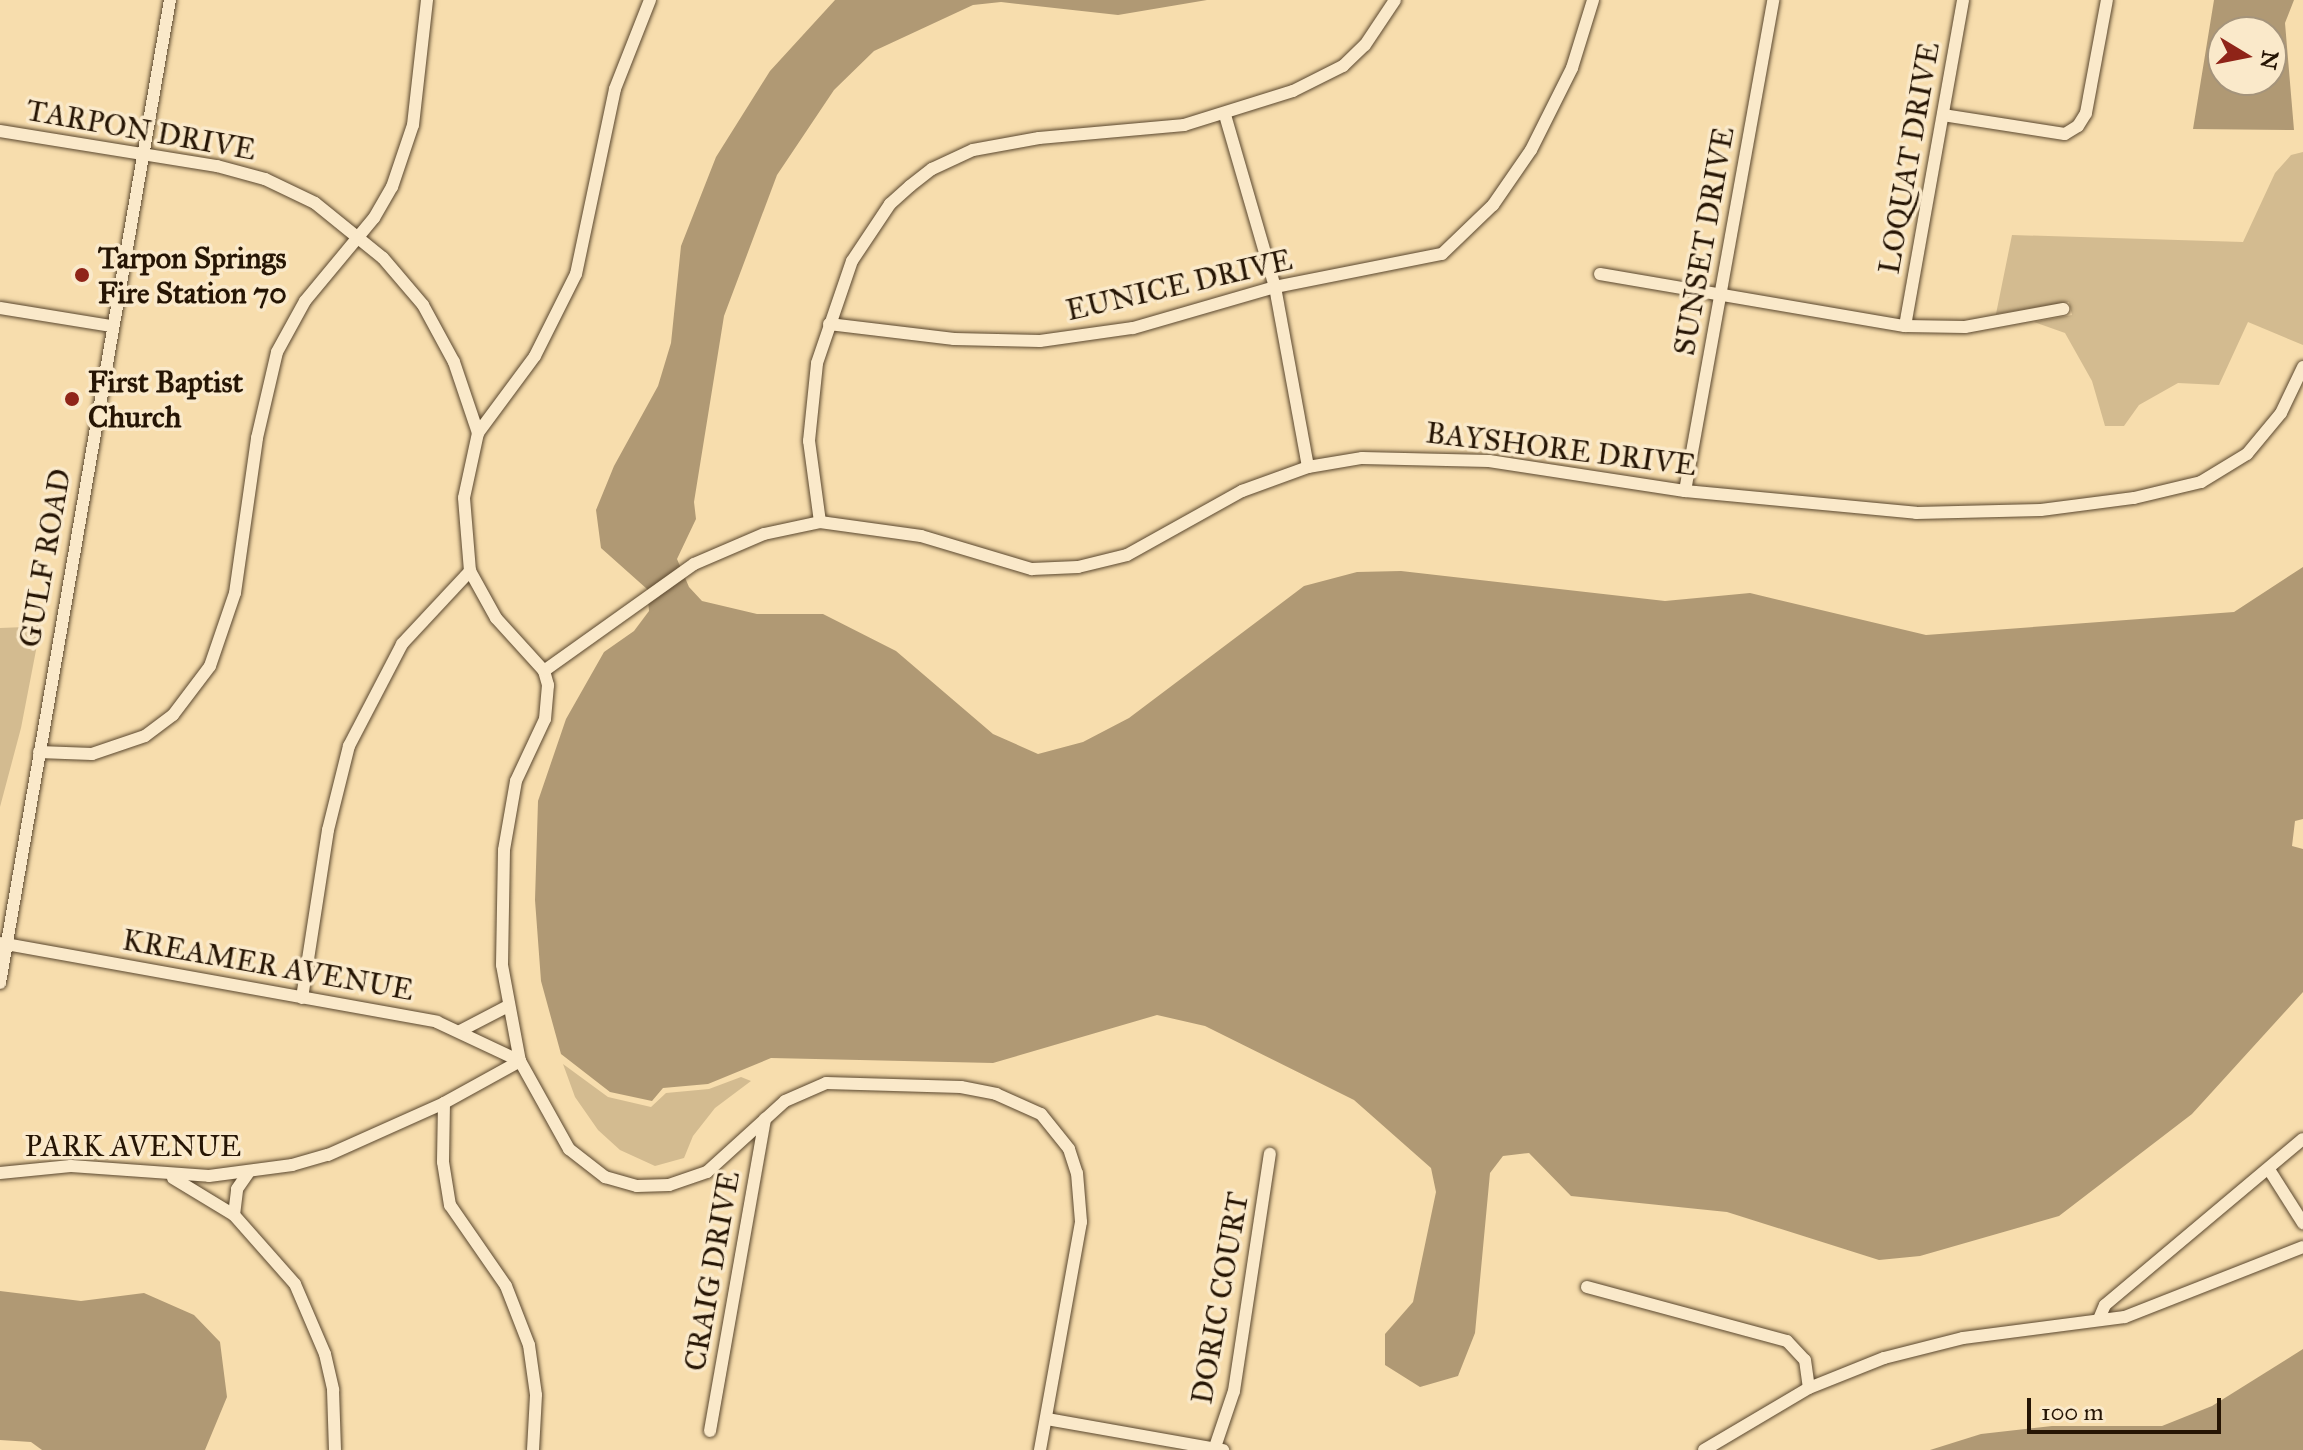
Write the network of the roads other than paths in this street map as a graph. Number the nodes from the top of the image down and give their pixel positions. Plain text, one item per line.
1 (170, 0) edge
2 (427, 0) edge
3 (650, 0) edge
4 (1395, 0) edge
5 (1593, 0) edge
6 (1773, 0) edge
7 (1963, 0) edge
8 (2107, 0) edge
9 (1225, 115) junction
10 (1943, 115) junction
11 (0, 131) edge
12 (141, 154) junction
13 (359, 236) junction
14 (1600, 274) dead end
15 (1275, 287) junction
16 (1722, 297) junction
17 (0, 308) edge
18 (2063, 309) dead end
19 (829, 324) junction
20 (111, 326) junction
21 (1905, 326) junction
22 (2303, 367) edge
23 (478, 433) junction
24 (1308, 467) junction
25 (1685, 491) junction
26 (820, 522) junction
27 (470, 571) junction
28 (544, 671) junction
29 (39, 752) junction
30 (3, 943) edge
31 (0, 983) edge
32 (302, 998) junction
33 (508, 1006) junction
34 (460, 1031) junction
35 (520, 1061) junction
36 (444, 1103) junction
37 (765, 1119) junction
38 (2303, 1139) edge
39 (1270, 1154) dead end
40 (2270, 1171) junction
41 (249, 1172) junction
42 (0, 1173) edge
43 (171, 1176) junction
44 (234, 1215) junction
45 (2303, 1223) edge
46 (2303, 1247) edge
47 (1587, 1287) dead end
48 (2099, 1319) junction
49 (1809, 1388) junction
50 (1047, 1419) junction
51 (710, 1431) dead end
52 (1217, 1449) edge
53 (335, 1450) edge
54 (533, 1450) edge
55 (1040, 1450) edge
56 (1704, 1450) edge

1 - 12 street, GULF ROAD
2 - 13 street
3 - 23 street
4 - 9 street
5 - 15 street, EUNICE DRIVE
6 - 16 street, SUNSET DRIVE
7 - 10 street, LOQUAT DRIVE
8 - 10 street
9 - 15 street
9 - 19 street
10 - 21 street, LOQUAT DRIVE
11 - 12 street, TARPON DRIVE
12 - 13 street, TARPON DRIVE
12 - 20 street, GULF ROAD
13 - 23 street, TARPON DRIVE
13 - 29 street
14 - 16 street
15 - 19 street, EUNICE DRIVE
15 - 24 street
16 - 21 street
16 - 25 street, SUNSET DRIVE
17 - 20 street
18 - 21 street
19 - 26 street
20 - 29 street, GULF ROAD
22 - 25 street, BAYSHORE DRIVE
23 - 27 street
24 - 25 street, BAYSHORE DRIVE
24 - 26 street, BAYSHORE DRIVE
26 - 28 street, BAYSHORE DRIVE
27 - 28 street
27 - 32 street
28 - 33 street
29 - 30 street, GULF ROAD
30 - 31 street, GULF ROAD
30 - 32 street, KREAMER AVENUE
32 - 34 street, KREAMER AVENUE
33 - 34 street
33 - 35 street
34 - 35 street, KREAMER AVENUE
35 - 36 street, PARK AVENUE
35 - 37 street
36 - 41 street, PARK AVENUE
36 - 54 street
37 - 50 street
37 - 51 street, CRAIG DRIVE
38 - 40 street
39 - 52 street, DORIC COURT
40 - 45 street
40 - 48 street
41 - 43 street, PARK AVENUE
41 - 44 street
42 - 43 street, PARK AVENUE
43 - 44 street
44 - 53 street
46 - 48 street
47 - 49 street
48 - 49 street
49 - 56 street
50 - 52 street
50 - 55 street

